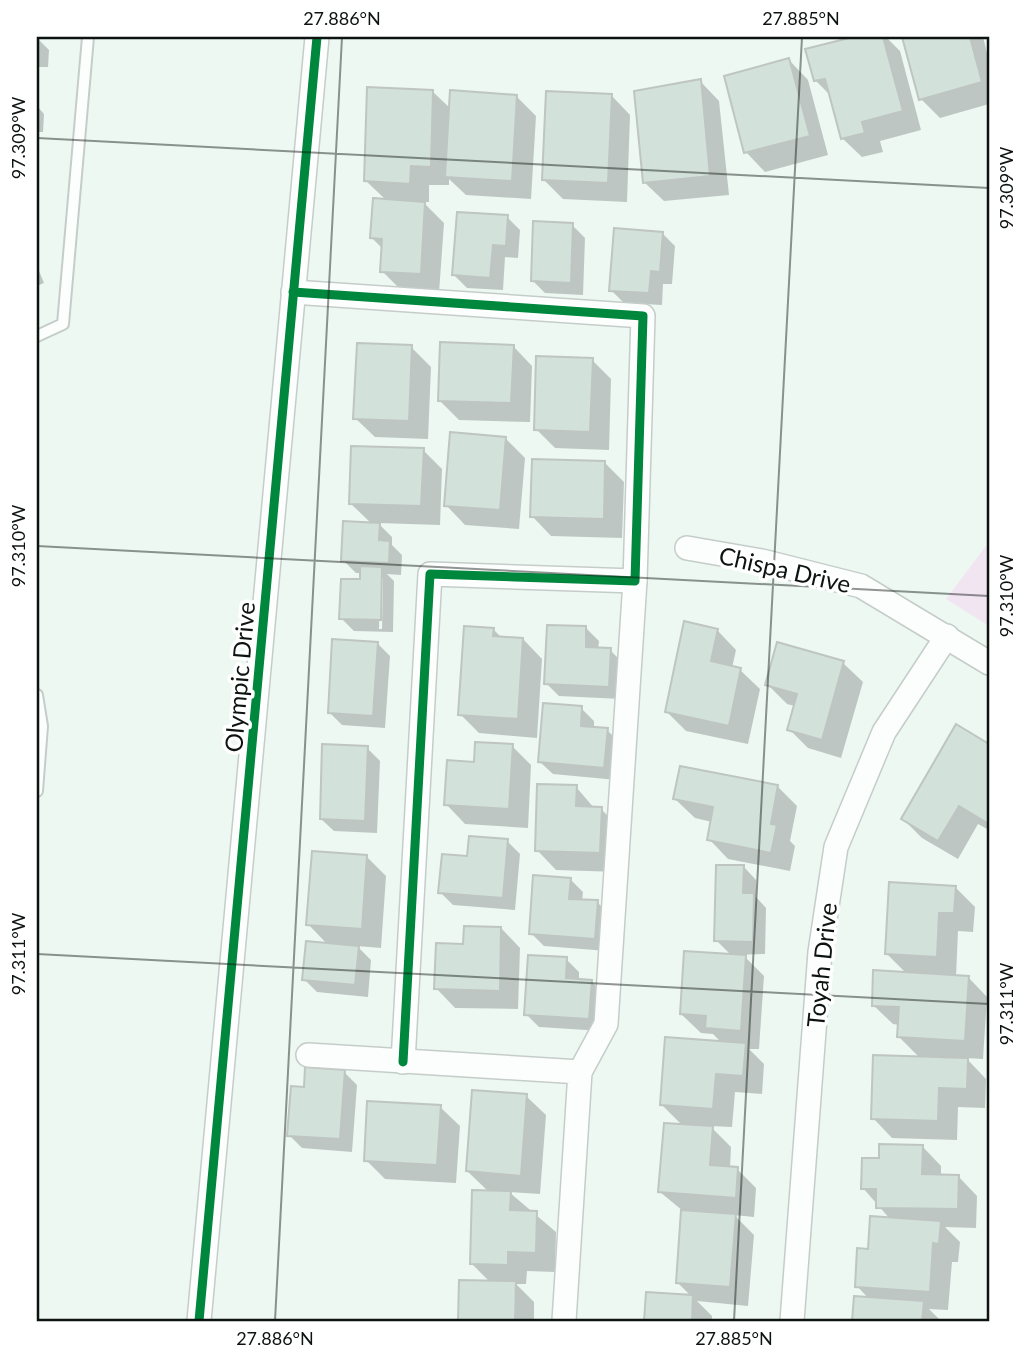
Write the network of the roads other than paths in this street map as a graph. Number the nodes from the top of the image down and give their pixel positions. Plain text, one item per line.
1 (88, 37) edge
2 (317, 37) edge
3 (293, 292) junction
4 (37, 336) edge
5 (687, 548) dead end
6 (635, 581) junction
7 (947, 636) junction
8 (989, 663) edge
9 (37, 695) edge
10 (37, 791) edge
11 (308, 1055) dead end
12 (403, 1062) junction
13 (580, 1072) junction
14 (199, 1321) edge
15 (564, 1321) edge
16 (792, 1321) edge

1 - 4 lane
2 - 3 street, Olympic Drive
3 - 6 street
3 - 14 street, Olympic Drive
5 - 7 street, Chispa Drive
6 - 12 street
6 - 13 street
7 - 8 street, Chispa Drive
7 - 16 street, Toyah Drive
9 - 10 lane
11 - 12 street
12 - 13 street
13 - 15 street

